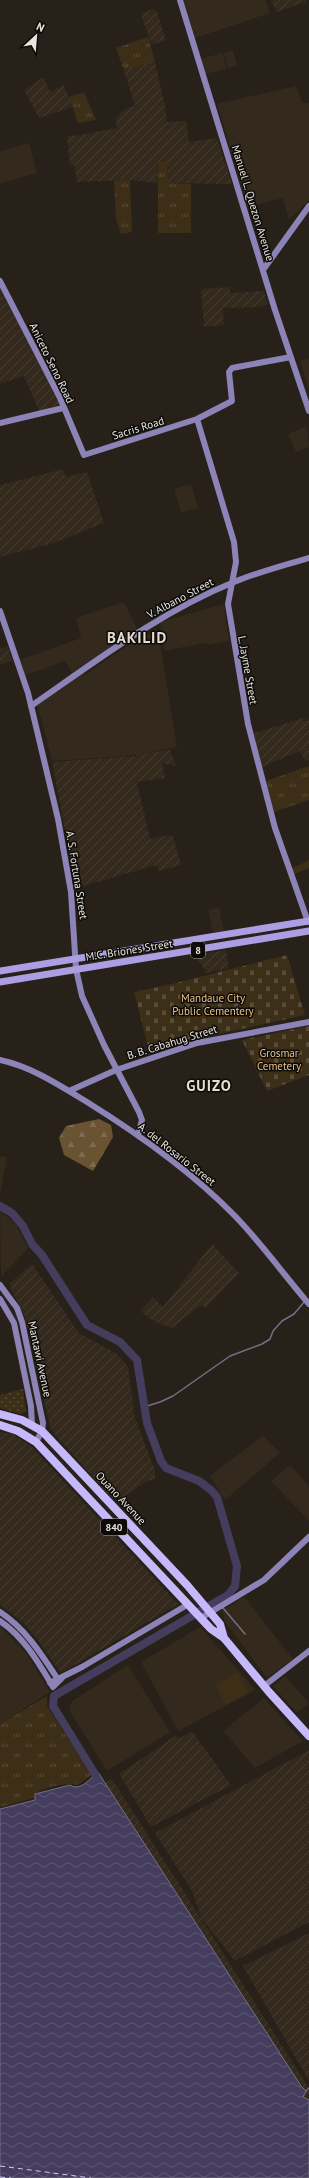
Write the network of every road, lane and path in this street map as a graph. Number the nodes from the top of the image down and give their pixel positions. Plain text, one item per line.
1 (180, 0) edge
2 (309, 206) edge
3 (263, 270) junction
4 (0, 281) edge
5 (290, 357) junction
6 (63, 408) junction
7 (309, 411) edge
8 (197, 419) junction
9 (0, 423) edge
10 (84, 455) joint
11 (309, 558) edge
12 (232, 582) junction
13 (0, 611) edge
14 (31, 706) junction
15 (309, 921) edge
16 (309, 931) edge
17 (76, 960) junction
18 (76, 969) junction
19 (0, 972) edge
20 (0, 982) edge
21 (309, 1022) edge
22 (0, 1060) edge
23 (116, 1070) junction
24 (69, 1091) junction
25 (138, 1135) junction
26 (0, 1285) edge
27 (0, 1299) edge
28 (309, 1304) edge
29 (0, 1414) edge
30 (0, 1425) edge
31 (32, 1425) junction
32 (42, 1431) junction
33 (36, 1442) junction
34 (309, 1537) edge
35 (211, 1611) junction
36 (0, 1612) edge
37 (196, 1614) junction
38 (0, 1621) edge
39 (224, 1638) junction
40 (309, 1651) edge
41 (60, 1680) junction
42 (264, 1686) junction
43 (309, 1736) edge

1 - 3 street, Manuel L. Quezon Avenue
2 - 3 street
3 - 5 street, Manuel L. Quezon Avenue
4 - 6 street, Aniceto Seno Road
5 - 7 street, Manuel L. Quezon Avenue
5 - 8 street, Sacris Road
6 - 9 street
6 - 10 street, Aniceto Seno Road
8 - 10 street, Sacris Road
8 - 12 street, L. Jayme Street
11 - 12 street, V. Albano Street
12 - 14 street, V. Albano Street
12 - 15 street, L. Jayme Street
13 - 14 street, A. S. Fortuna Street
14 - 17 street, A. S. Fortuna Street
15 - 17 main road, M.C. Briones Street / 8
16 - 18 main road, M.C. Briones Street / 8
17 - 18 street, A. S. Fortuna Street
17 - 19 main road, M.C. Briones Street / 8
18 - 20 main road, M.C. Briones Street / 8
18 - 23 street, A. S. Fortuna Street
21 - 23 street, B. B. Cabahug Street
22 - 24 street, A. del Rosario Street
23 - 24 street, B. B. Cabahug Street
23 - 25 street, A. S. Fortuna Street
24 - 25 street, A. del Rosario Street
25 - 28 street, A. del Rosario Street
26 - 32 street, Mantawi Avenue
27 - 31 street, Mantawi Avenue
29 - 31 highway, Ouano Avenue / 840
30 - 33 highway, 840
31 - 32 highway, Ouano Avenue / 840
32 - 33 street
32 - 35 highway, Ouano Avenue / 840
33 - 37 highway, 840
34 - 35 street
35 - 37 street
35 - 39 highway, 840
36 - 41 street
37 - 39 highway, 840
37 - 41 street
38 - 41 street
39 - 42 highway, 840
40 - 42 street
42 - 43 highway, 840

